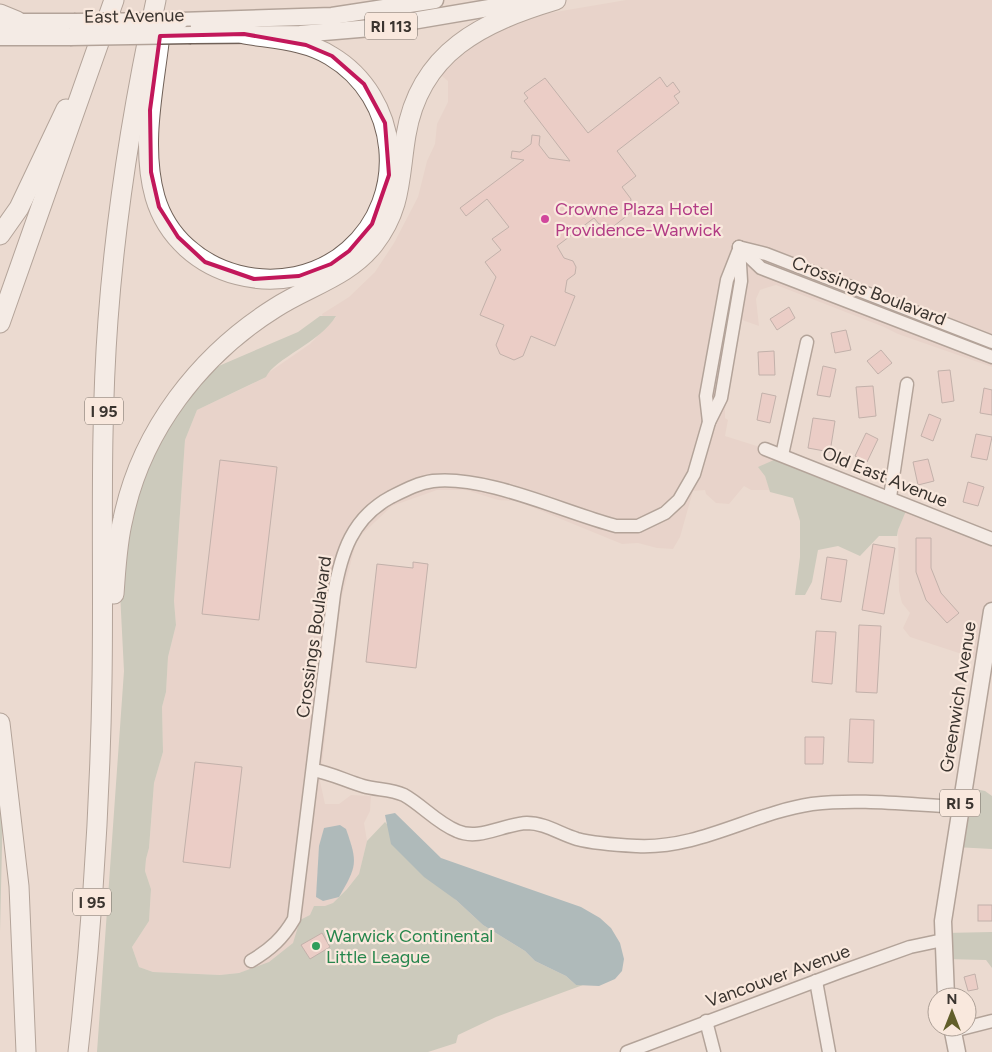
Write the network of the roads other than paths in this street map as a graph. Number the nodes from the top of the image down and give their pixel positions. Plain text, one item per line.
1 (156, 0) edge
2 (164, 0) edge
3 (435, 0) edge
4 (537, 0) edge
5 (556, 0) edge
6 (113, 3) edge
7 (5, 19) edge
8 (72, 29) junction
9 (244, 34) junction
10 (0, 37) edge
11 (96, 53) junction
12 (0, 235) edge
13 (739, 247) junction
14 (0, 323) edge
15 (807, 342) dead end
16 (992, 342) edge
17 (992, 357) edge
18 (907, 384) dead end
19 (765, 449) dead end
20 (782, 455) junction
21 (890, 497) junction
22 (992, 539) edge
23 (992, 611) edge
24 (987, 675) edge
25 (0, 723) edge
26 (100, 752) junction
27 (313, 770) junction
28 (960, 807) junction
29 (943, 940) junction
30 (251, 960) dead end
31 (816, 981) junction
32 (945, 987) edge
33 (706, 1021) junction
34 (992, 1021) edge
35 (977, 1024) edge
36 (954, 1037) edge
37 (26, 1052) edge
38 (78, 1052) edge
39 (627, 1052) edge
40 (714, 1052) edge
41 (829, 1052) edge
42 (957, 1052) edge

1 - 26 highway, I 95
2 - 9 highway
3 - 8 main road, East Avenue / RI 113, bridge
4 - 9 main road, East Avenue / RI 113
5 - 26 highway
6 - 11 highway
7 - 8 main road, East Avenue / RI 113
8 - 9 main road, East Avenue / RI 113, bridge
8 - 10 main road, East Avenue / RI 113
11 - 12 highway
11 - 14 highway
13 - 16 street, Crossings Boulavard
13 - 17 street, Crossings Boulavard
13 - 27 street, Crossings Boulavard
15 - 20 street
18 - 21 street
19 - 20 street, Old East Avenue
20 - 21 street, Old East Avenue
21 - 22 street, Old East Avenue
23 - 24 main road, Greenwich Avenue / RI 5
24 - 28 main road, Greenwich Avenue / RI 5
25 - 37 highway
26 - 38 highway, I 95
27 - 28 street
27 - 30 street, Crossings Boulavard
28 - 29 main road, Greenwich Avenue / RI 5
29 - 31 street, Vancouver Avenue
29 - 32 main road, Greenwich Avenue / RI 5
31 - 33 street, Vancouver Avenue
31 - 41 street
33 - 39 street, Vancouver Avenue
33 - 40 street
34 - 35 street
36 - 42 main road

